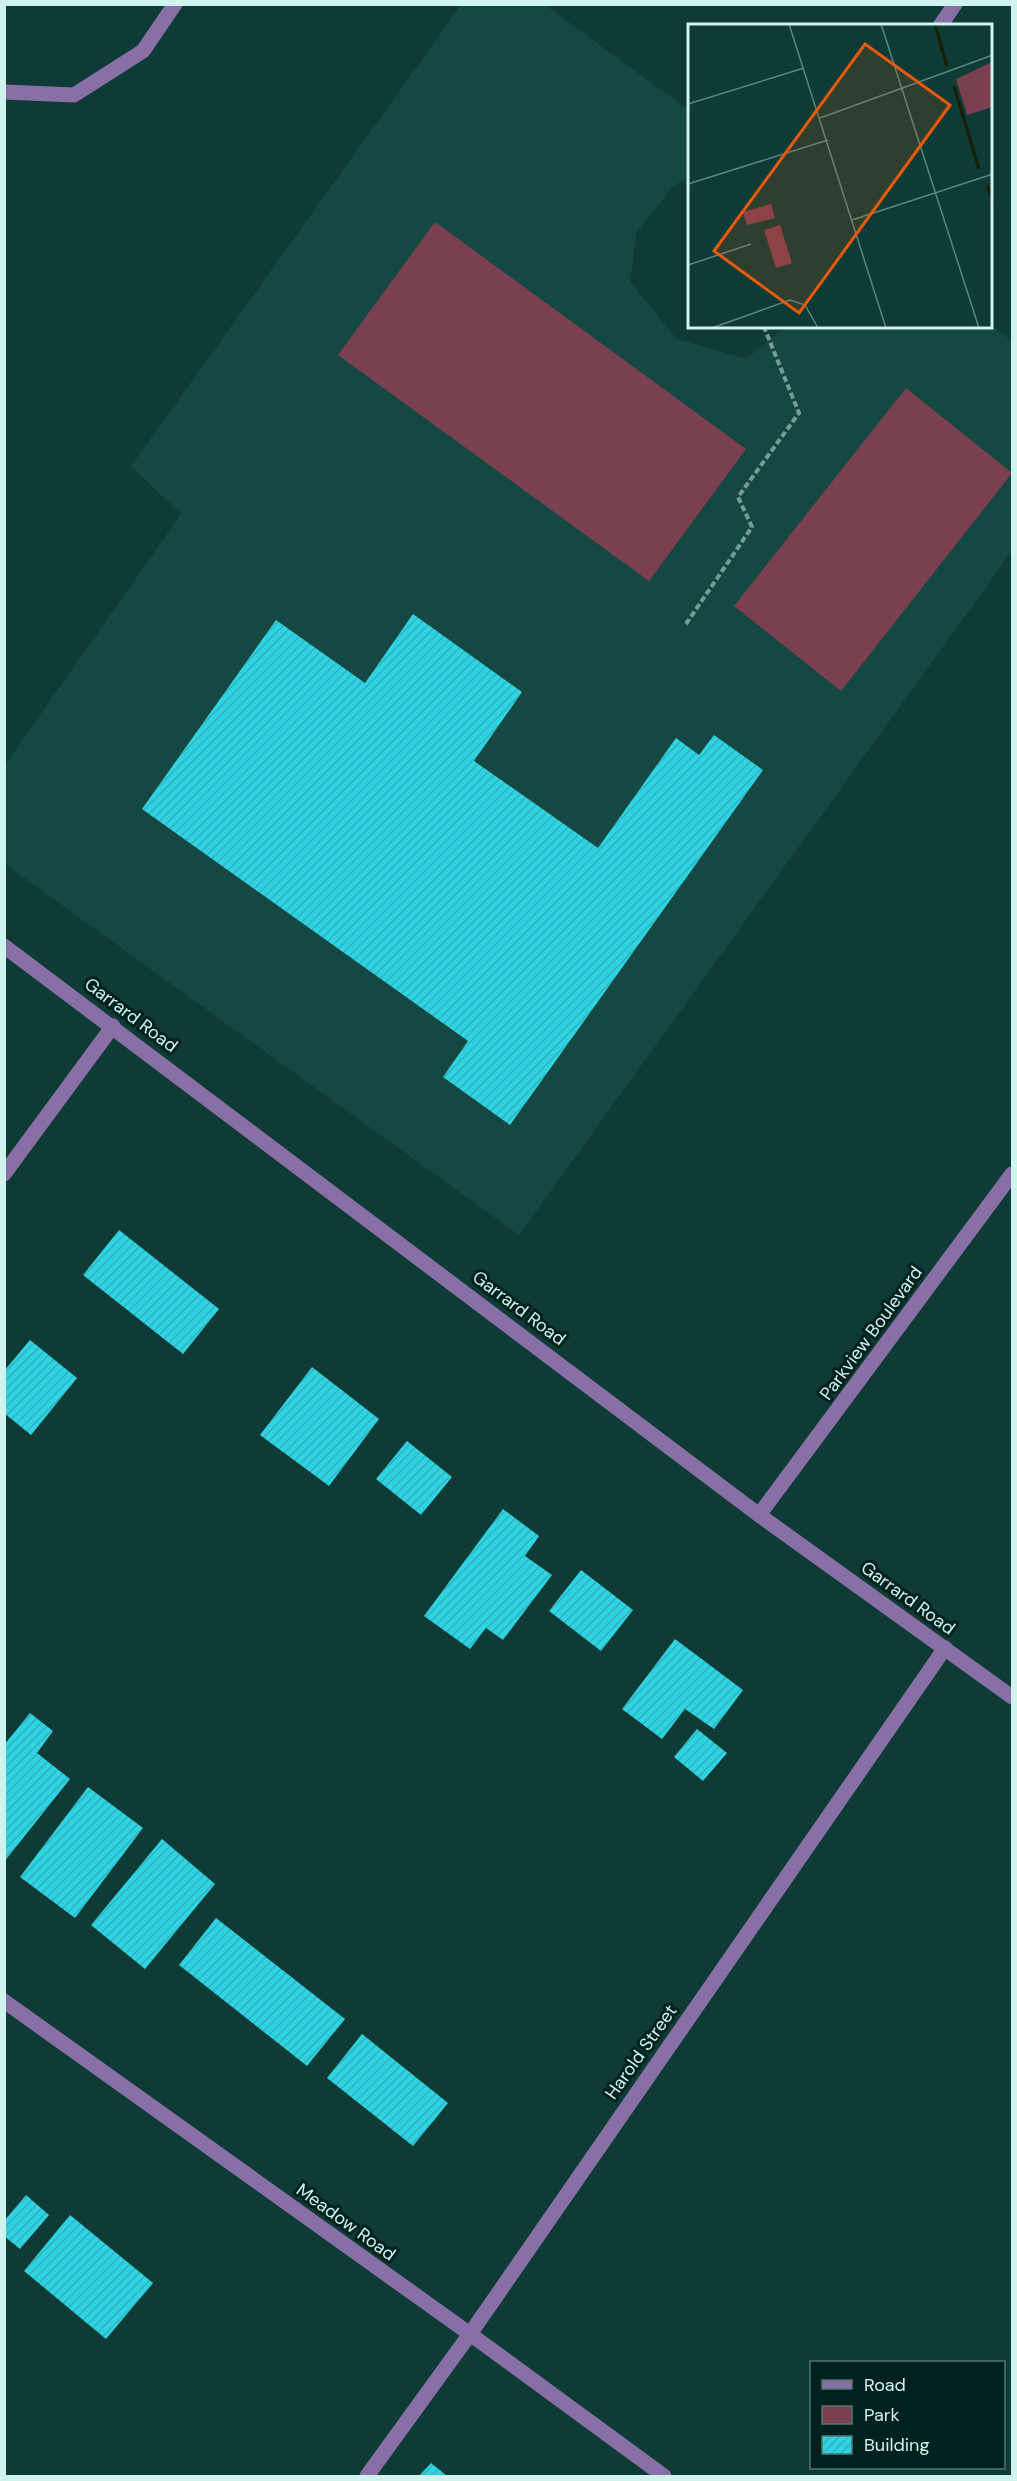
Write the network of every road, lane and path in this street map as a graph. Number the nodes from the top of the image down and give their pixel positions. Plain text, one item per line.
1 (175, 4) edge
2 (955, 4) edge
3 (941, 24) edge
4 (4, 92) edge
5 (764, 328) edge
6 (686, 624) dead end
7 (4, 946) edge
8 (113, 1026) junction
9 (4, 1174) edge
10 (1012, 1174) edge
11 (759, 1515) junction
12 (945, 1648) junction
13 (1012, 1697) edge
14 (4, 2001) edge
15 (470, 2334) junction
16 (367, 2476) edge
17 (664, 2476) edge

1 - 4 street
2 - 3 street
5 - 6 path
7 - 8 street, Garrard Road
8 - 9 street
8 - 11 street, Garrard Road
10 - 11 street, Parkview Boulevard
11 - 12 street, Garrard Road
12 - 13 street, Garrard Road
12 - 15 street, Harold Street
14 - 15 street, Meadow Road
15 - 16 street, Harold Street
15 - 17 street, Meadow Road

